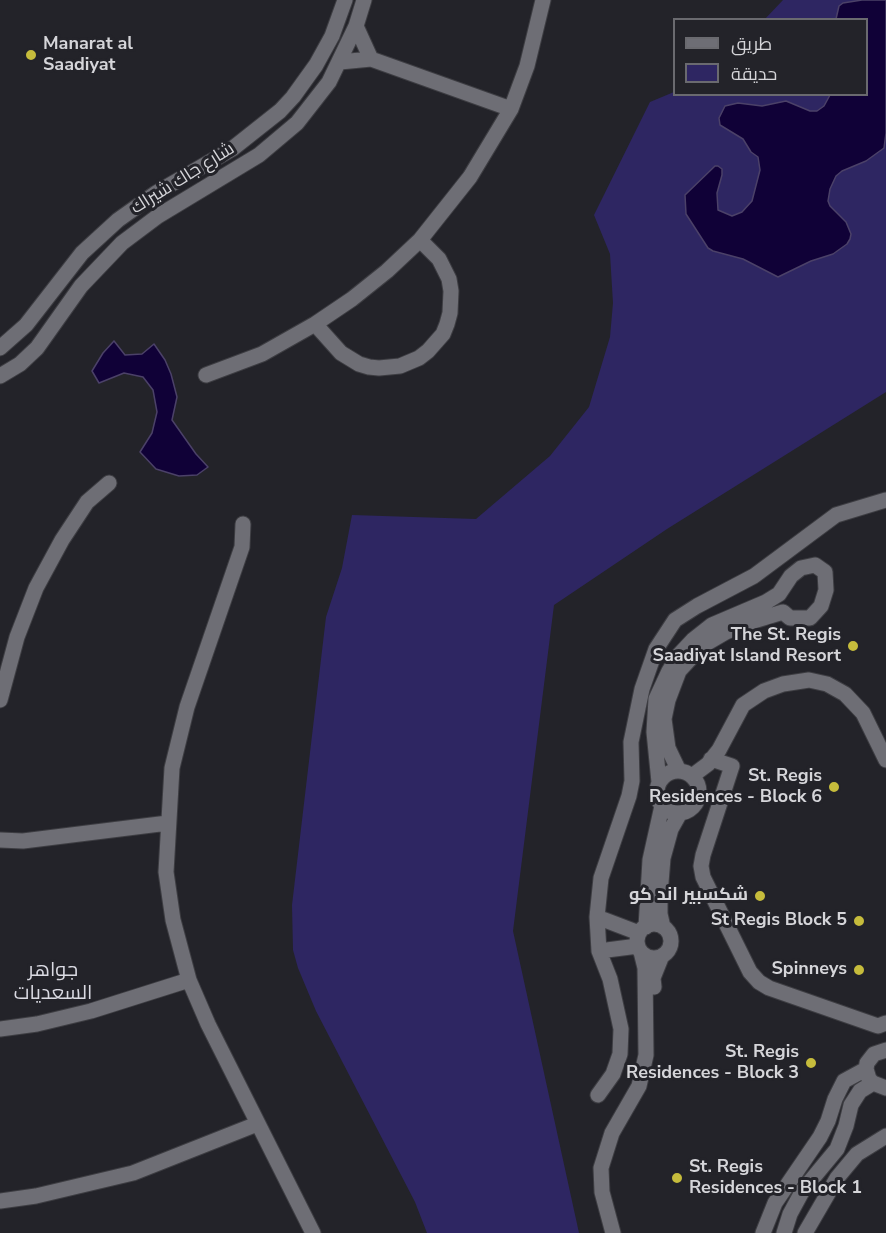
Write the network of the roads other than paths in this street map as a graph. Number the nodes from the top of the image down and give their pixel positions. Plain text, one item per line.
1 (345, 0) edge
2 (364, 0) edge
3 (543, 0) edge
4 (356, 26) junction
5 (371, 59) junction
6 (340, 62) junction
7 (511, 109) junction
8 (420, 240) junction
9 (36, 313) junction
10 (315, 324) junction
11 (0, 348) edge
12 (0, 358) edge
13 (206, 375) dead end
14 (0, 376) edge
15 (109, 483) dead end
16 (886, 500) edge
17 (243, 524) dead end
18 (779, 594) junction
19 (783, 612) junction
20 (0, 700) edge
21 (711, 759) junction
22 (886, 760) edge
23 (686, 774) junction
24 (659, 782) junction
25 (662, 806) junction
26 (680, 813) junction
27 (168, 823) junction
28 (0, 840) edge
29 (597, 917) junction
30 (663, 927) junction
31 (641, 939) junction
32 (599, 951) junction
33 (661, 958) junction
34 (189, 980) junction
35 (886, 1023) edge
36 (0, 1029) edge
37 (886, 1050) edge
38 (879, 1084) edge
39 (598, 1095) dead end
40 (257, 1124) junction
41 (886, 1136) edge
42 (0, 1201) edge
43 (305, 1216) junction
44 (306, 1233) edge
45 (313, 1233) edge
46 (613, 1233) edge
47 (623, 1233) edge
48 (763, 1233) edge
49 (784, 1233) edge
50 (805, 1233) edge

1 - 9 street, شارع جاك شيراك
2 - 4 street, شارع جاك شيراك
3 - 7 street
4 - 5 street
4 - 6 street, شارع جاك شيراك
5 - 6 street
5 - 7 street
6 - 14 street, شارع جاك شيراك
7 - 8 street
8 - 10 street
8 - 10 street
9 - 11 street, شارع جاك شيراك
9 - 12 street
10 - 13 street
15 - 20 street
16 - 29 street
17 - 27 street
18 - 19 street
18 - 19 street
18 - 24 street
19 - 23 street
21 - 22 street
21 - 23 street
21 - 35 street
23 - 24 street
23 - 26 street
24 - 25 street
25 - 26 street
25 - 31 street
26 - 30 street
27 - 28 street
27 - 34 street
29 - 31 street
29 - 32 street
30 - 31 street
30 - 33 street
31 - 32 street
31 - 33 street
31 - 46 street
32 - 39 street
33 - 47 street
34 - 36 street
34 - 40 street
37 - 38 street
38 - 48 street
38 - 49 street
40 - 42 street
40 - 43 street
41 - 50 street
43 - 44 street
43 - 45 street

